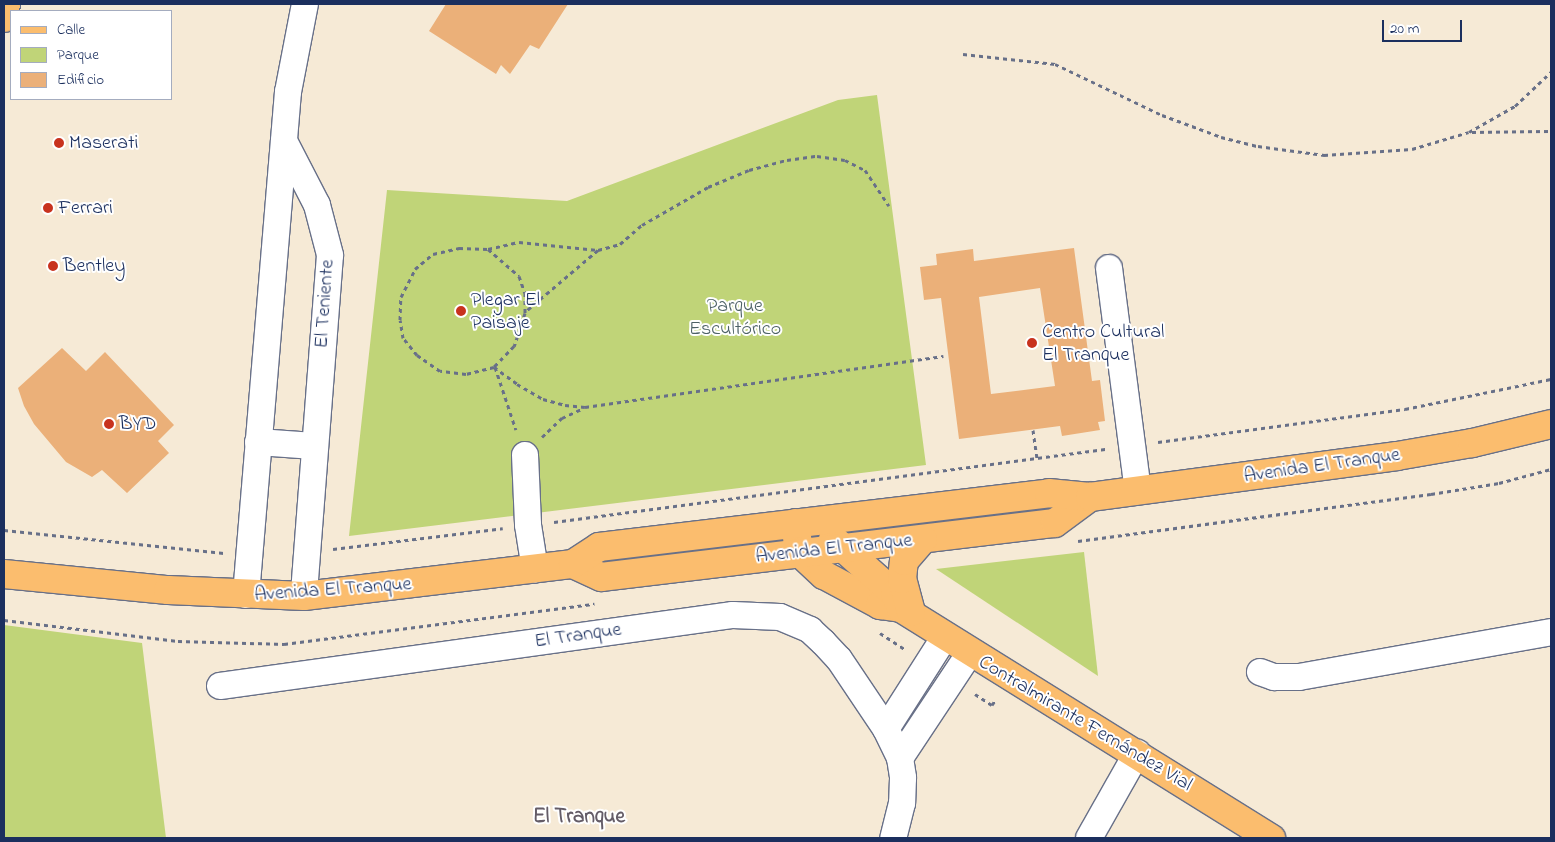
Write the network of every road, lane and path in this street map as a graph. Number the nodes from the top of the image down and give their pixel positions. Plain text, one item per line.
1 (5, 4) edge
2 (305, 4) edge
3 (4, 18) edge
4 (963, 54) dead end
5 (1551, 72) edge
6 (1551, 131) edge
7 (1469, 132) junction
8 (284, 141) junction
9 (889, 206) dead end
10 (488, 250) junction
11 (598, 250) junction
12 (1109, 268) dead end
13 (525, 313) junction
14 (943, 356) dead end
15 (494, 367) junction
16 (1551, 378) edge
17 (585, 406) junction
18 (1551, 424) edge
19 (1033, 430) dead end
20 (258, 442) junction
21 (1132, 445) junction
22 (314, 446) junction
23 (524, 455) junction
24 (1037, 458) junction
25 (1551, 470) edge
26 (1138, 491) junction
27 (1090, 497) junction
28 (804, 522) junction
29 (528, 525) junction
30 (4, 530) edge
31 (923, 539) junction
32 (1068, 543) dead end
33 (842, 547) junction
34 (307, 552) junction
35 (799, 552) junction
36 (249, 554) junction
37 (573, 564) junction
38 (535, 569) junction
39 (4, 574) edge
40 (246, 596) junction
41 (304, 596) junction
42 (600, 604) dead end
43 (906, 612) junction
44 (4, 620) edge
45 (1551, 632) edge
46 (944, 638) junction
47 (969, 654) junction
48 (1260, 672) dead end
49 (220, 686) dead end
50 (886, 729) junction
51 (1137, 753) junction
52 (900, 758) junction
53 (893, 838) edge
54 (1089, 838) edge
55 (1271, 838) edge

1 - 3 main road
2 - 8 street
4 - 7 path
5 - 7 path
6 - 7 path
8 - 20 street
8 - 22 street, El Teniente
9 - 11 path
10 - 11 path
10 - 13 path
10 - 15 path
11 - 13 path
12 - 21 street
13 - 15 path
14 - 17 path
15 - 17 path
15 - 23 path
16 - 21 path
17 - 23 path
18 - 26 main road, Avenida El Tranque
19 - 24 path
20 - 22 street
20 - 36 street
21 - 24 path
21 - 26 street
22 - 34 street, El Teniente
23 - 29 street
24 - 29 path
25 - 32 path
26 - 27 main road, Avenida El Tranque
27 - 28 main road, Avenida El Tranque
27 - 31 main road, Avenida El Tranque
28 - 33 main road, Contralmirante Fernández Vial
28 - 35 main road
28 - 37 main road, Avenida El Tranque
29 - 34 path
29 - 38 street
30 - 36 path
31 - 33 main road, Avenida El Tranque
31 - 43 main road
33 - 35 main road, Avenida El Tranque
33 - 43 main road, Contralmirante Fernández Vial
34 - 41 street, El Teniente
35 - 37 main road, Avenida El Tranque
35 - 43 main road, Contralmirante Fernández Vial
36 - 40 street
37 - 38 main road, Avenida El Tranque
38 - 41 main road, Avenida El Tranque
39 - 40 main road, Avenida El Tranque
40 - 41 main road, Avenida El Tranque
42 - 44 path
43 - 46 main road, Contralmirante Fernández Vial
45 - 48 street
46 - 47 main road, Contralmirante Fernández Vial
46 - 50 street
47 - 51 main road, Contralmirante Fernández Vial
47 - 52 street
49 - 50 street, El Tranque
50 - 52 street, El Tranque
51 - 54 street
51 - 55 main road, Contralmirante Fernández Vial
52 - 53 street, El Tranque

